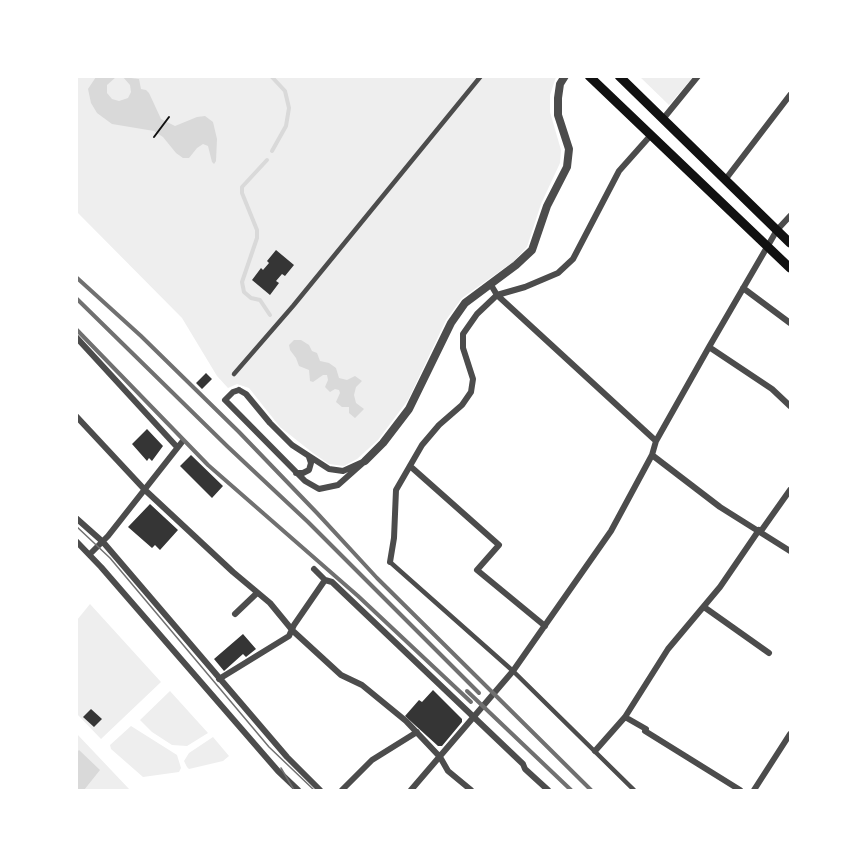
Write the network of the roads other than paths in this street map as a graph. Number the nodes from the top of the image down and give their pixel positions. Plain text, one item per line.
1 (481, 76) edge
2 (565, 76) edge
3 (589, 76) edge
4 (619, 76) edge
5 (698, 76) edge
6 (790, 95) edge
7 (663, 119) junction
8 (651, 135) junction
9 (725, 180) junction
10 (790, 216) edge
11 (777, 230) junction
12 (790, 243) edge
13 (768, 245) junction
14 (790, 268) edge
15 (491, 285) junction
16 (743, 288) junction
17 (498, 295) junction
18 (790, 323) edge
19 (76, 337) edge
20 (709, 347) junction
21 (234, 374) dead end
22 (790, 406) edge
23 (76, 416) edge
24 (656, 441) junction
25 (652, 455) junction
26 (309, 457) junction
27 (365, 461) junction
28 (410, 466) junction
29 (296, 473) junction
30 (146, 490) junction
31 (790, 490) edge
32 (76, 518) edge
33 (760, 530) junction
34 (76, 541) edge
35 (103, 542) junction
36 (790, 550) edge
37 (90, 554) junction
38 (390, 562) joint
39 (314, 569) dead end
40 (325, 580) junction
41 (257, 593) junction
42 (704, 607) junction
43 (236, 614) dead end
44 (545, 626) junction
45 (293, 631) junction
46 (770, 653) dead end
47 (513, 671) junction
48 (219, 679) junction
49 (625, 717) junction
50 (474, 718) junction
51 (417, 732) junction
52 (790, 734) edge
53 (595, 751) junction
54 (440, 757) junction
55 (298, 790) edge
56 (320, 790) edge
57 (342, 790) edge
58 (411, 790) edge
59 (471, 790) edge
60 (548, 790) edge
61 (634, 790) edge
62 (740, 790) edge
63 (754, 790) edge

1 - 21 street
2 - 15 street
3 - 8 highway
4 - 7 highway
5 - 7 street
6 - 9 street
7 - 9 highway
8 - 13 highway
8 - 17 street
9 - 11 highway
10 - 11 street
11 - 12 highway
11 - 13 street
13 - 14 highway
13 - 16 street
15 - 17 street
15 - 27 street
16 - 18 street
16 - 20 street
17 - 24 street
17 - 28 street
19 - 30 street
20 - 22 street
20 - 24 street
23 - 30 street
24 - 25 street
25 - 33 street
25 - 44 street
26 - 27 street
26 - 29 street
26 - 29 street
27 - 29 street
28 - 38 street
28 - 44 street
30 - 35 street
30 - 41 street
31 - 33 street
32 - 35 street
33 - 36 street
33 - 42 street
34 - 37 street
35 - 37 street
35 - 48 street
37 - 55 street
38 - 47 street
39 - 40 street
40 - 45 street
40 - 50 street
41 - 43 street
41 - 45 street
42 - 46 street
42 - 49 street
44 - 47 street
45 - 48 street
45 - 51 street
47 - 50 street
47 - 53 street
48 - 56 street
49 - 53 street
49 - 62 street
50 - 54 street
50 - 60 street
51 - 54 street
51 - 57 street
52 - 63 street
53 - 61 street
54 - 58 street
54 - 59 street

